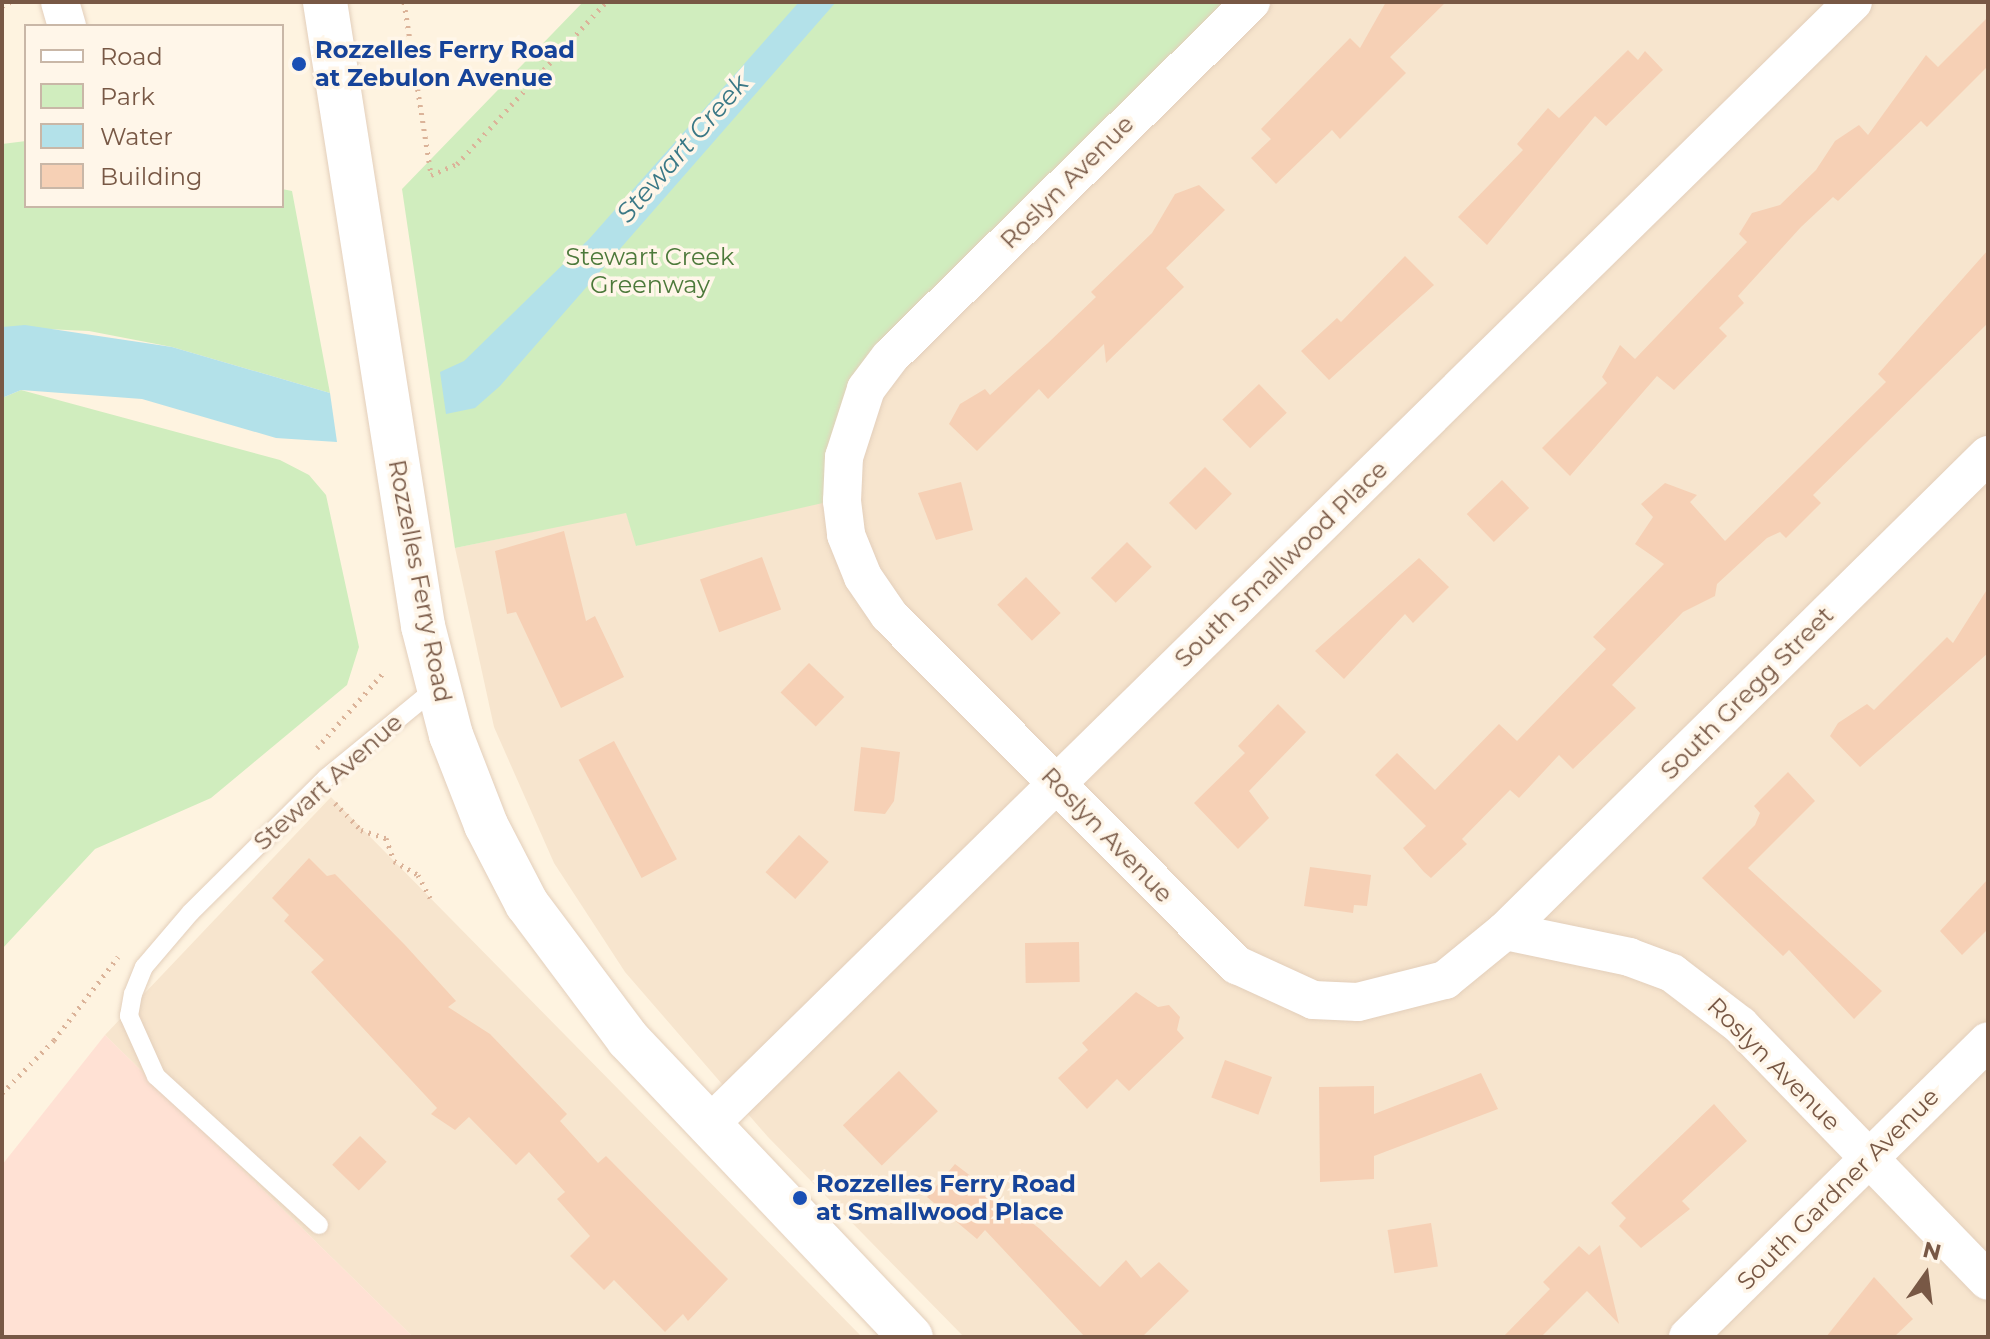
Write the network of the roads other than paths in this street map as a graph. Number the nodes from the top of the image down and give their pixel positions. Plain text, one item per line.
1 (60, 2) edge
2 (325, 2) edge
3 (1251, 2) edge
4 (1853, 2) edge
5 (66, 24) edge
6 (1988, 455) edge
7 (437, 687) junction
8 (1057, 784) junction
9 (1505, 931) junction
10 (1988, 1041) edge
11 (709, 1125) junction
12 (1868, 1159) junction
13 (319, 1225) dead end
14 (1988, 1281) edge
15 (911, 1337) edge
16 (1688, 1337) edge

1 - 5 street
2 - 7 street, Rozzelles Ferry Road
3 - 8 street, Roslyn Avenue
4 - 8 street, South Smallwood Place
6 - 9 street, South Gregg Street
7 - 11 street, Rozzelles Ferry Road
7 - 13 lane, Stewart Avenue
8 - 9 street, Roslyn Avenue
8 - 11 street, South Smallwood Place
9 - 12 street, Roslyn Avenue
10 - 12 street, South Gardner Avenue
11 - 15 street, Rozzelles Ferry Road
12 - 14 street, Roslyn Avenue
12 - 16 street, South Gardner Avenue

